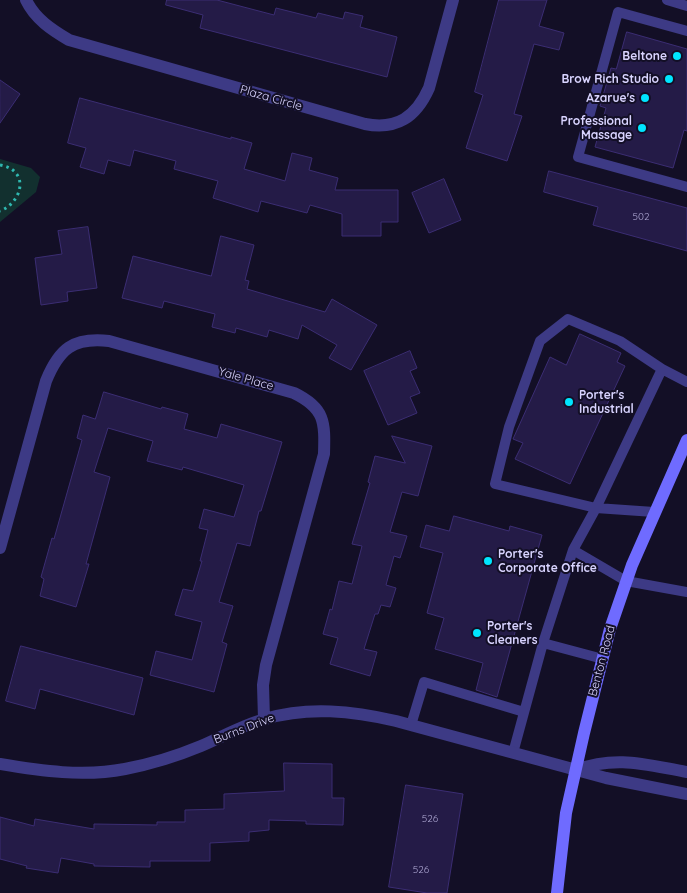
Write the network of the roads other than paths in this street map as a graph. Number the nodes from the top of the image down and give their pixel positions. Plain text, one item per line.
1 (26, 0) edge
2 (453, 0) edge
3 (667, 0) edge
4 (687, 6) edge
5 (687, 31) edge
6 (687, 187) edge
7 (662, 369) junction
8 (687, 382) edge
9 (687, 440) edge
10 (596, 508) junction
11 (654, 512) junction
12 (0, 548) edge
13 (573, 550) junction
14 (626, 581) junction
15 (687, 592) edge
16 (543, 643) junction
17 (602, 659) junction
18 (524, 712) junction
19 (264, 719) junction
20 (411, 725) junction
21 (513, 753) junction
22 (0, 764) edge
23 (576, 770) junction
24 (687, 772) edge
25 (687, 794) edge
26 (557, 893) edge

1 - 2 street, Plaza Circle
3 - 4 lane
5 - 6 lane
7 - 8 lane
7 - 10 lane
7 - 10 lane
9 - 11 main road, Benton Road
10 - 11 lane
10 - 13 lane
11 - 14 main road, Benton Road
12 - 19 street, Yale Place
13 - 14 lane
13 - 16 lane
14 - 15 lane
14 - 17 main road, Benton Road
16 - 17 lane
16 - 18 lane
17 - 23 main road, Benton Road
18 - 20 lane
18 - 21 lane
19 - 20 street, Burns Drive
19 - 22 street, Burns Drive
20 - 21 street, Burns Drive
21 - 23 street, Burns Drive
23 - 24 street
23 - 25 street, Burns Drive
23 - 26 main road, Benton Road

